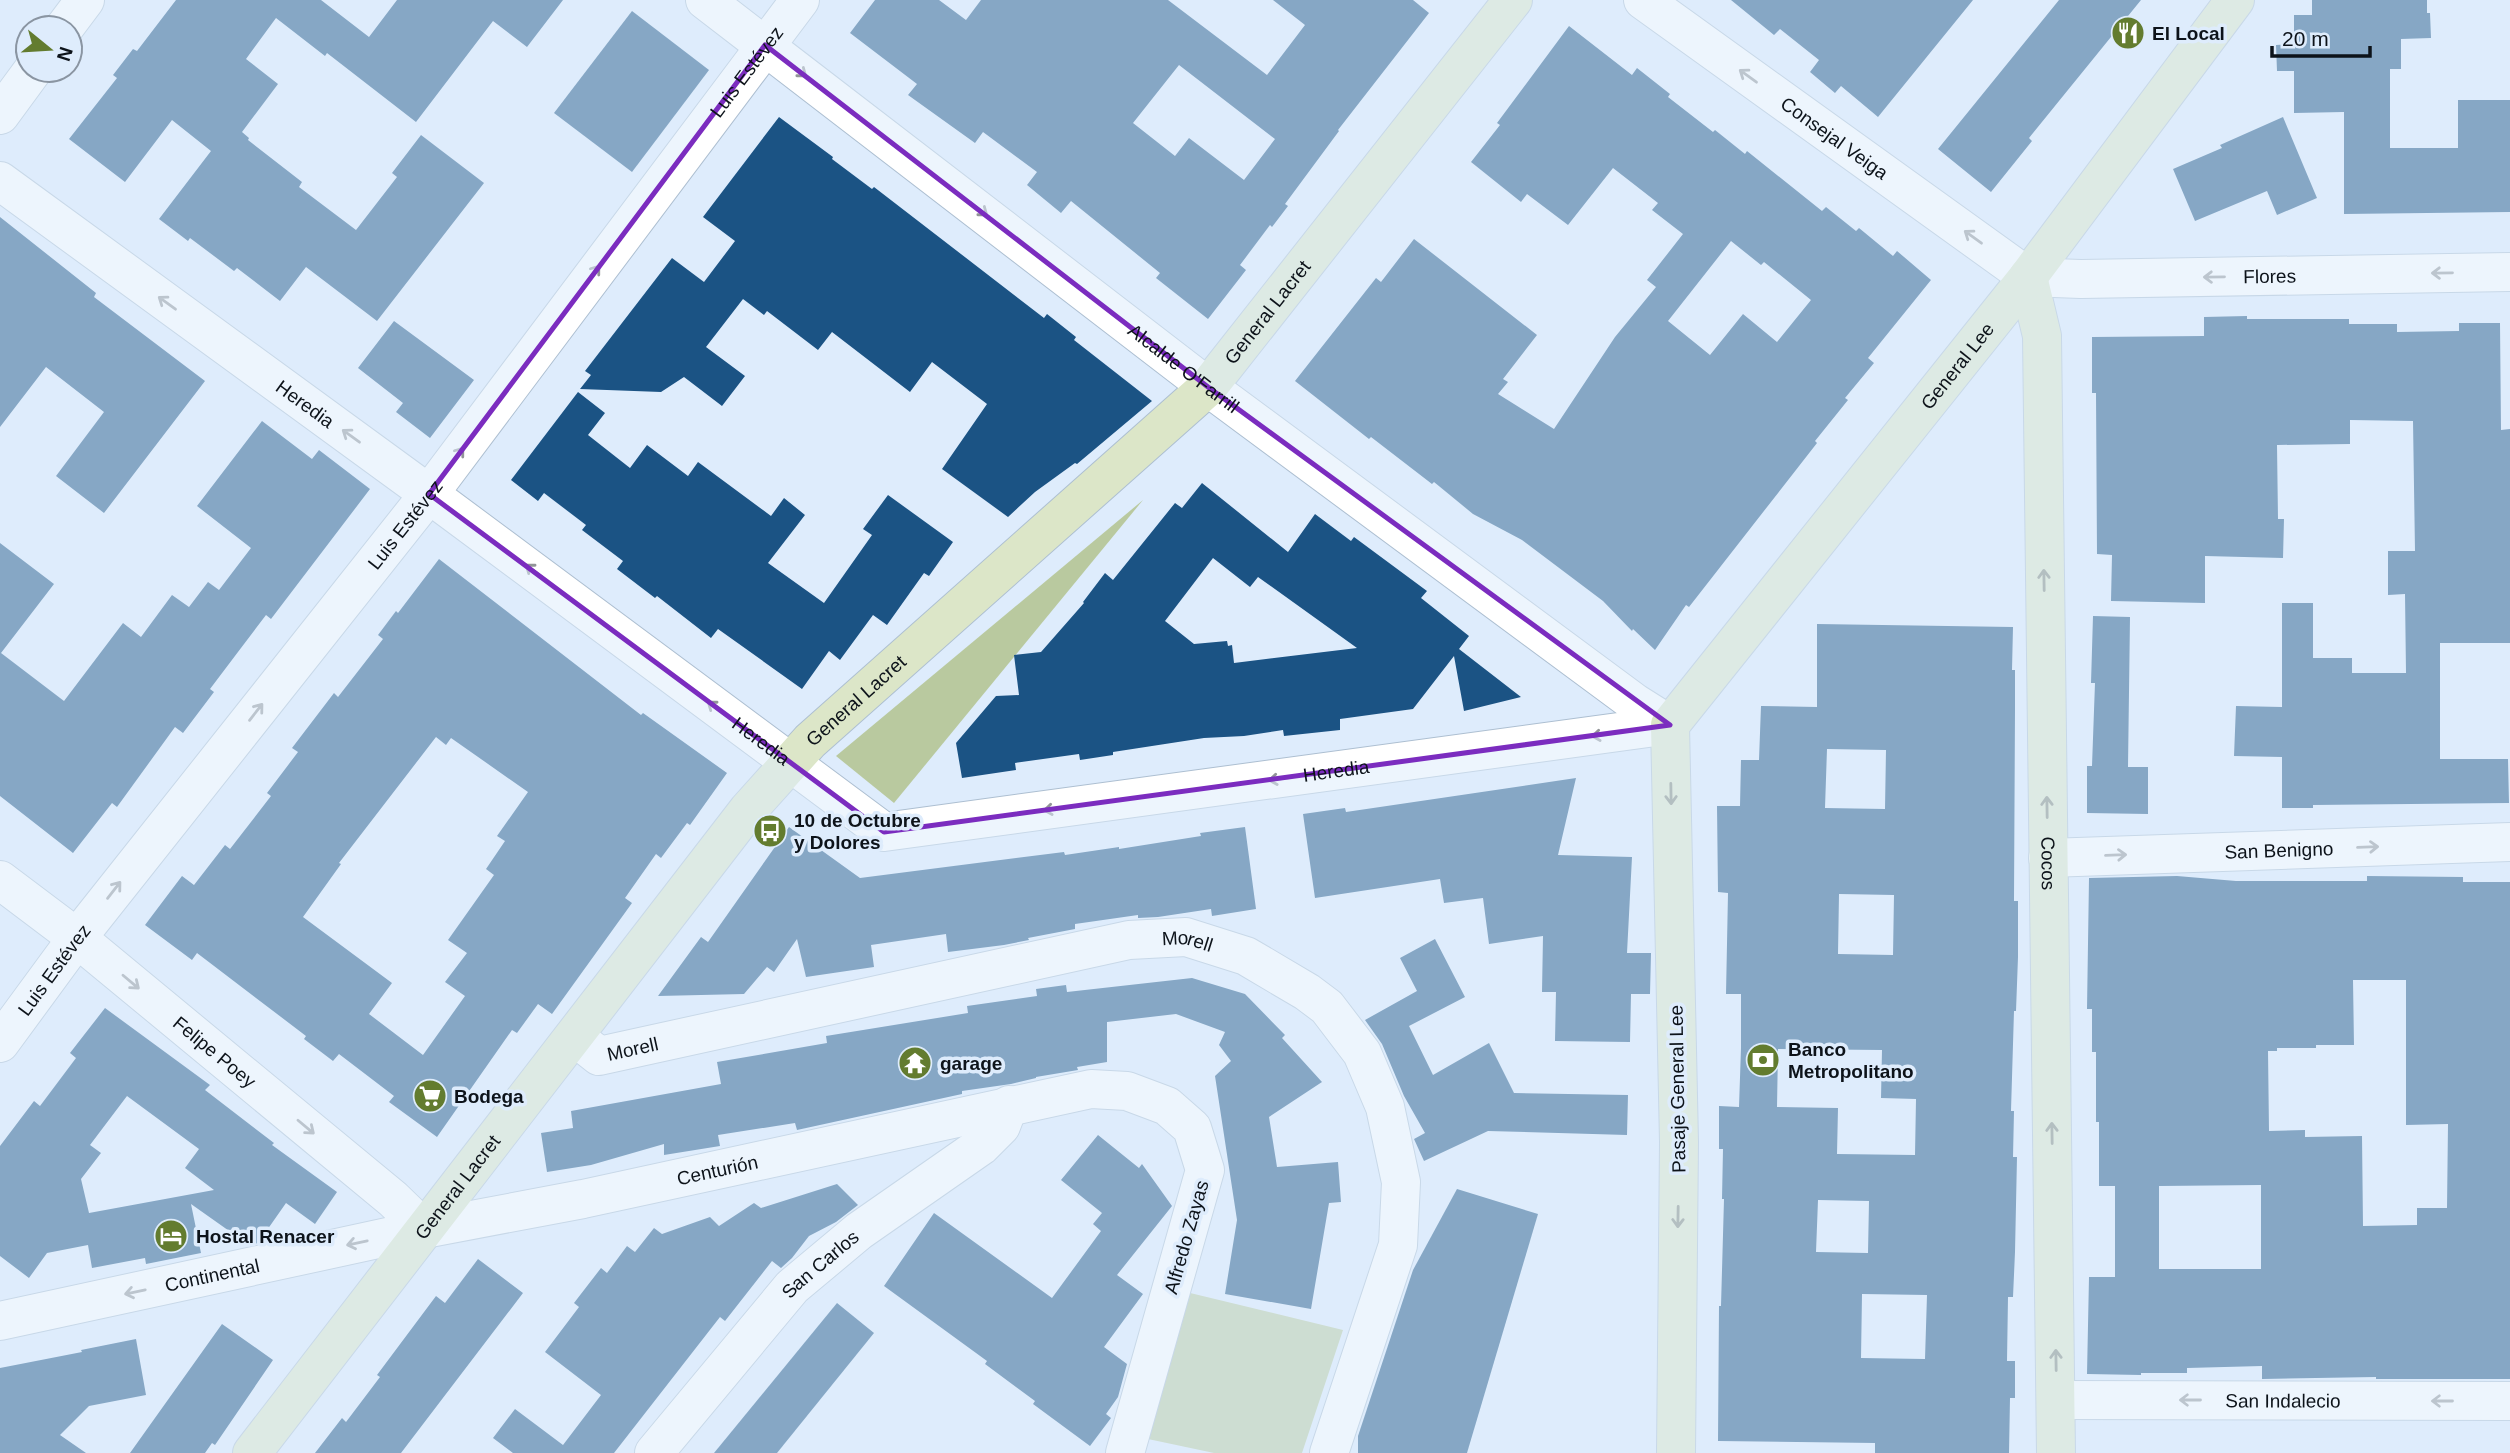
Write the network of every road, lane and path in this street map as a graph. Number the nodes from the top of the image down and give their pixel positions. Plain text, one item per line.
1 (705, 0) edge
2 (800, 0) edge
3 (1513, 0) edge
4 (1643, 0) edge
5 (2235, 0) edge
6 (765, 45) junction
7 (23, 84) edge
8 (0, 115) edge
9 (0, 181) edge
10 (2510, 272) edge
11 (2028, 277) junction
12 (1208, 387) junction
13 (429, 494) junction
14 (1670, 725) junction
15 (790, 763) junction
16 (2510, 842) edge
17 (2048, 858) junction
18 (0, 880) edge
19 (77, 938) junction
20 (575, 1037) junction
21 (0, 1043) edge
22 (1009, 1105) junction
23 (424, 1229) junction
24 (0, 1321) edge
25 (2057, 1400) junction
26 (2510, 1401) edge
27 (252, 1453) edge
28 (654, 1453) edge
29 (1125, 1453) edge
30 (1329, 1453) edge
31 (1676, 1453) edge
32 (2056, 1453) edge

1 - 6 street, Alcalde O'Farrill
2 - 6 street, Luis Estévez
3 - 12 street, General Lacret
11 -> 4 street, Consejal Veiga
5 - 11 street, General Lee
6 -> 12 street, Alcalde O'Farrill
13 -> 6 street, Luis Estévez
7 - 8 street
13 -> 9 street, Heredia
10 -> 11 street, Flores
11 - 14 street, General Lee
17 -> 11 street, Cocos
12 - 14 street, Alcalde O'Farrill
12 - 15 street, General Lacret
15 -> 13 street, Heredia
19 -> 13 street, Luis Estévez
14 -> 15 street, Heredia
14 -> 31 street, Pasaje General Lee
15 - 20 street, General Lacret
17 -> 16 street, San Benigno
25 -> 17 street, Cocos
18 - 19 street, Felipe Poey
19 - 21 street, Luis Estévez
19 -> 23 street, Felipe Poey
20 - 23 street, General Lacret
20 - 30 street, Morell
22 - 23 street, Centurión
22 - 28 street, San Carlos
22 - 29 street, Alfredo Zayas
23 -> 24 street, Continental
23 - 27 street, General Lacret
26 -> 25 street, San Indalecio
25 - 32 street, Cocos

